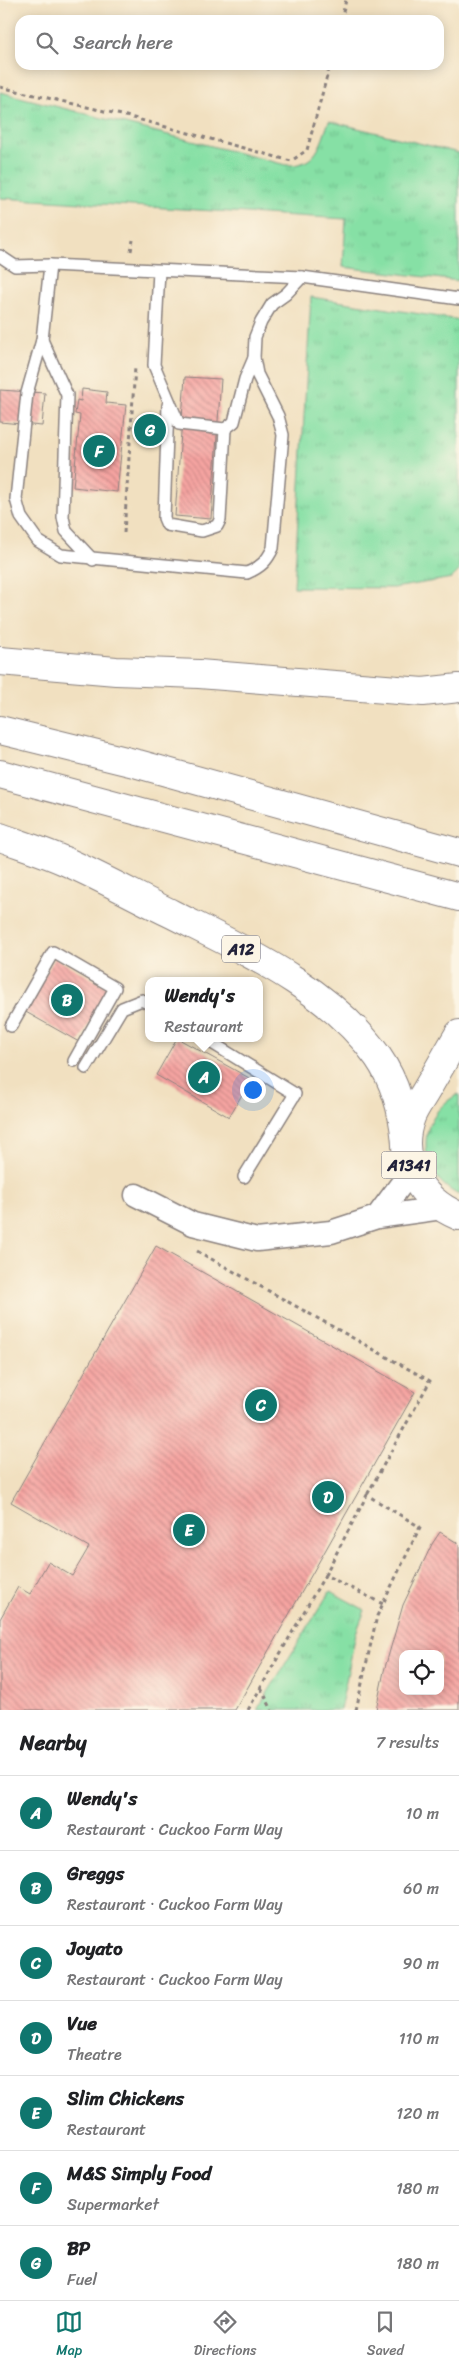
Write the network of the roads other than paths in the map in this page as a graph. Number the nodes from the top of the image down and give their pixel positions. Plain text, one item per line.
1 (0, 256) edge
2 (12, 264) junction
3 (50, 265) junction
4 (159, 271) junction
5 (0, 272) edge
6 (302, 277) junction
7 (459, 299) edge
8 (42, 340) junction
9 (254, 358) junction
10 (168, 393) junction
11 (225, 429) junction
12 (93, 560) junction
13 (0, 661) edge
14 (459, 688) edge
15 (0, 730) edge
16 (0, 774) edge
17 (0, 837) edge
18 (459, 853) edge
19 (459, 897) edge
20 (145, 1002) edge
21 (11, 1026) dead end
22 (459, 1034) edge
23 (210, 1042) edge
24 (74, 1061) dead end
25 (86, 1068) dead end
26 (459, 1072) edge
27 (423, 1096) junction
28 (406, 1142) junction
29 (411, 1171) junction
30 (244, 1177) dead end
31 (136, 1195) dead end
32 (450, 1212) edge
33 (377, 1217) junction

1 - 2 lane
2 - 3 lane
2 - 5 lane
3 - 4 lane
3 - 8 lane
4 - 6 lane
4 - 10 lane
6 - 7 lane
6 - 9 lane
8 - 12 lane
8 - 12 lane
9 - 11 lane
9 - 12 lane
10 - 11 lane
10 - 11 lane
13 - 14 main road
15 - 18 main road
16 - 19 main road
17 - 28 main road, A12
20 - 25 lane
21 - 24 lane
22 - 27 main road, A1341
23 - 30 lane
26 - 27 main road, A1341
27 - 28 main road, A1341
28 - 29 main road, A1341
29 - 32 main road, A1341
29 - 33 street
31 - 33 street
32 - 33 street

